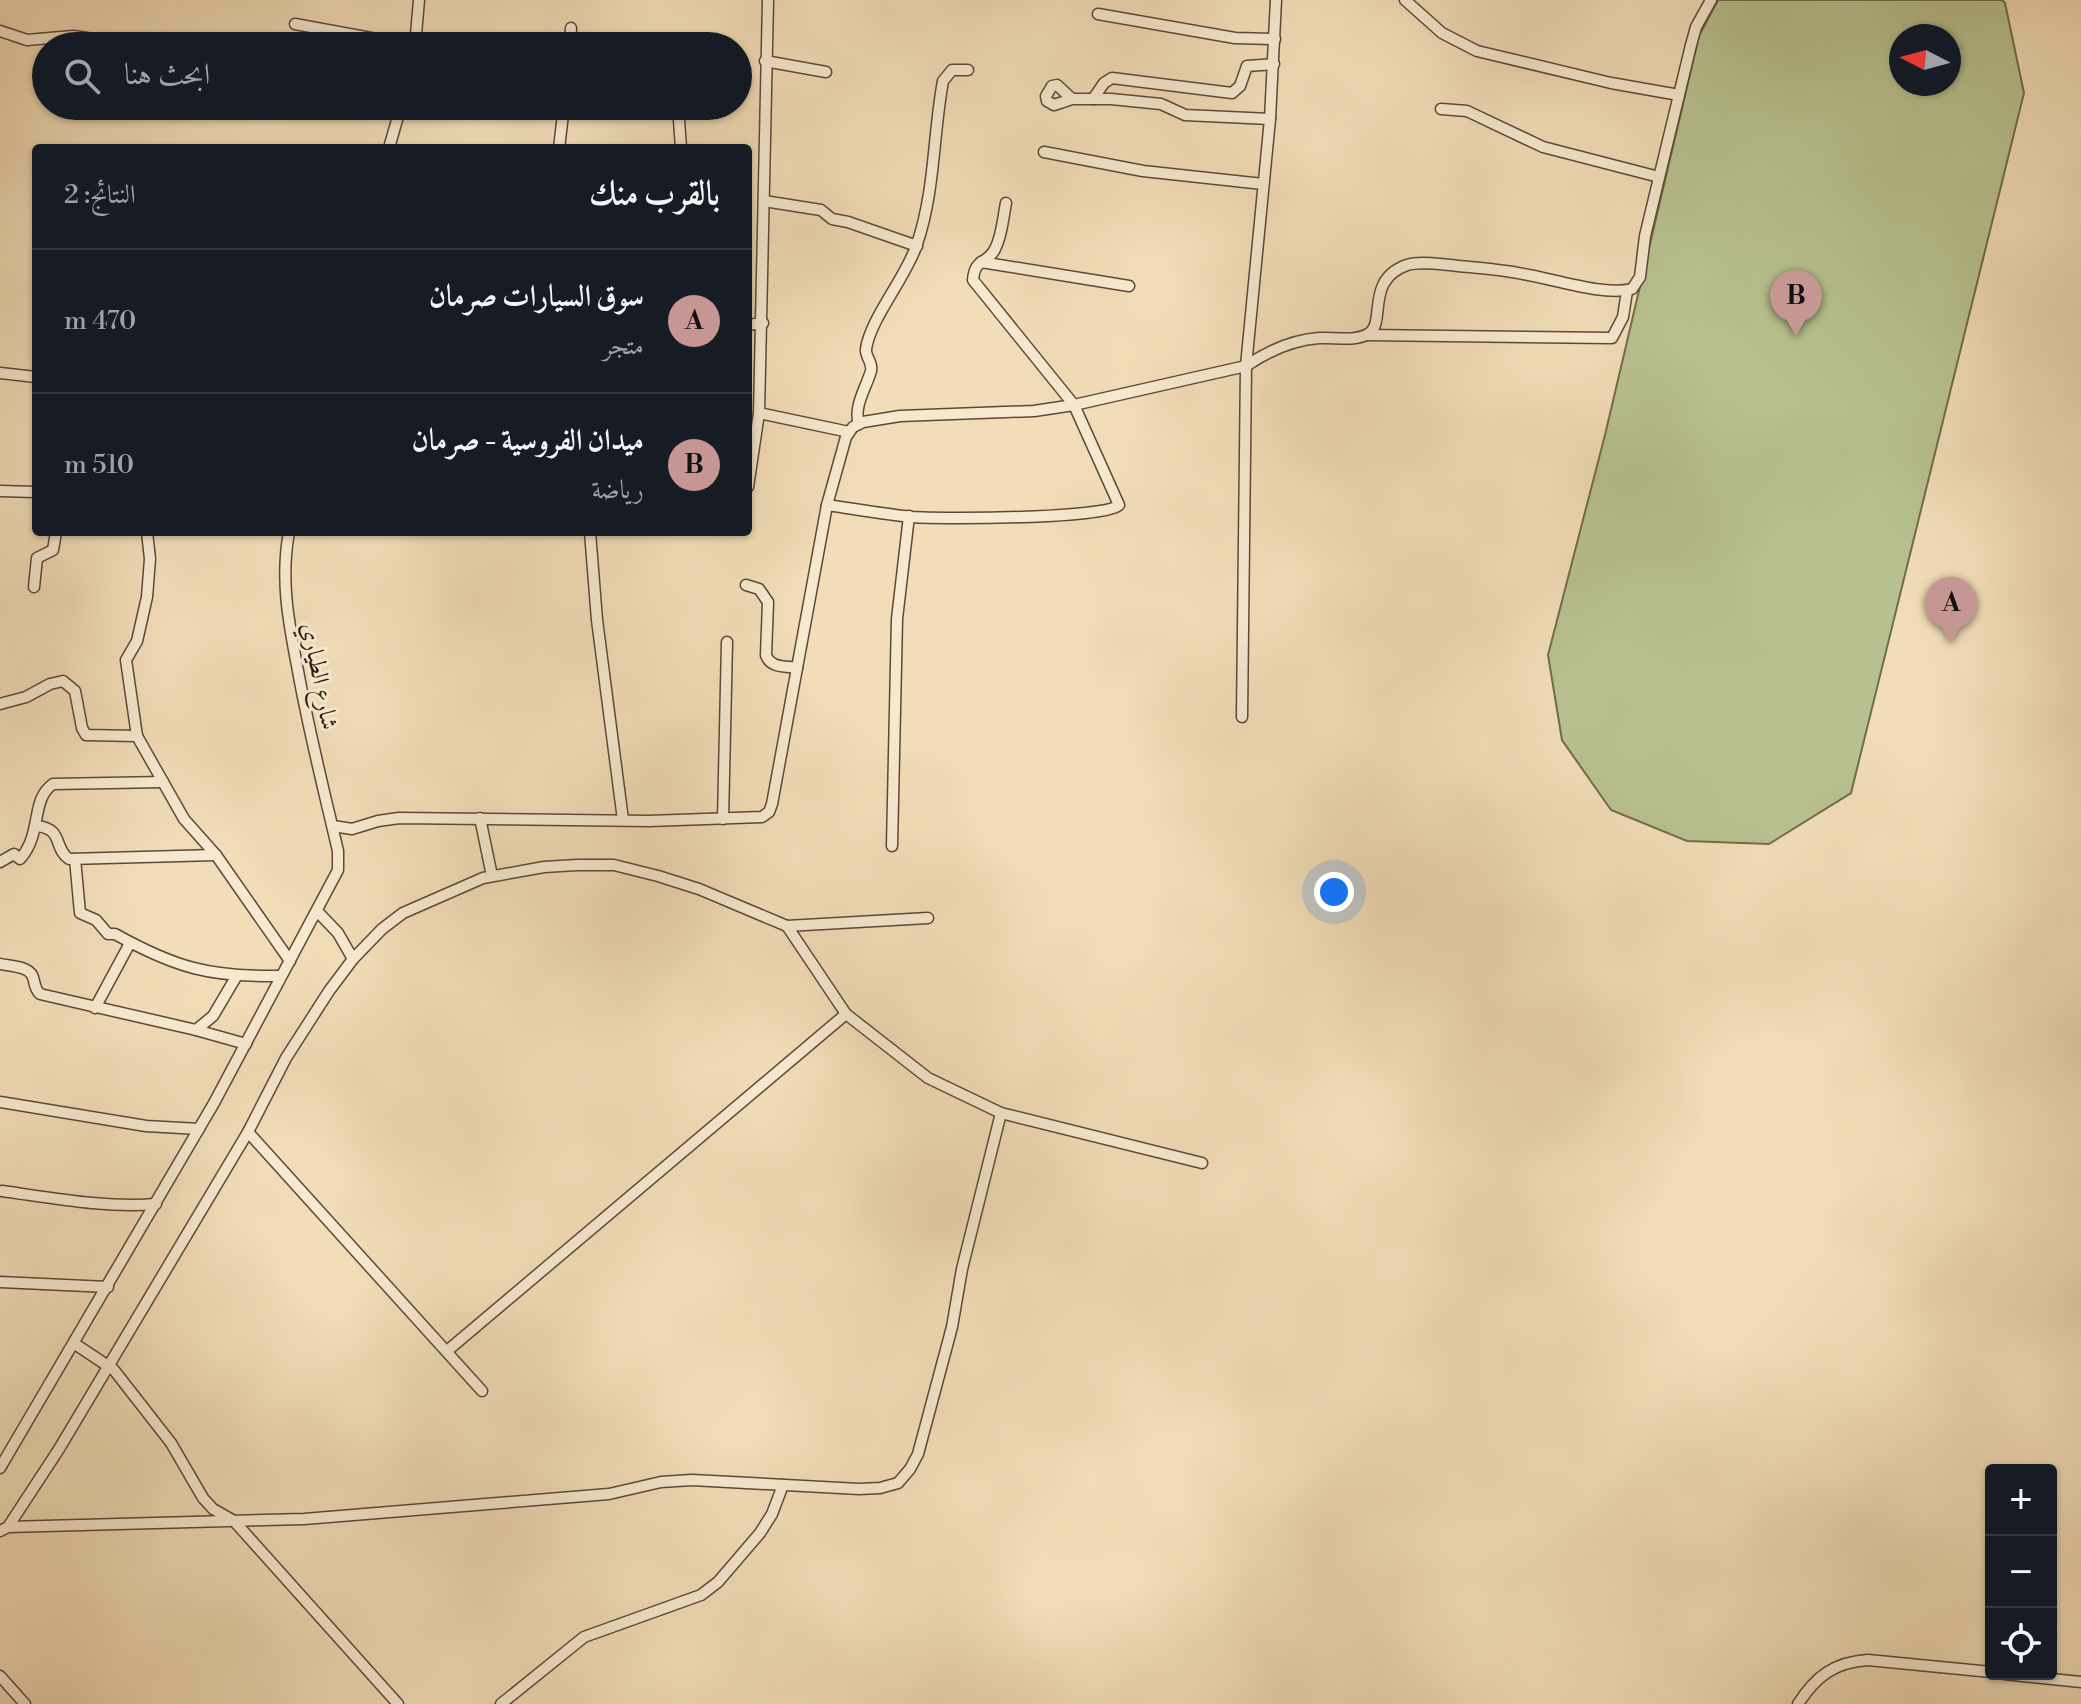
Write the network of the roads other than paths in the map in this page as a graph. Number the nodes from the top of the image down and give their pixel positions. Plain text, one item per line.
1 (419, 0) edge
2 (768, 0) edge
3 (1276, 0) edge
4 (1405, 0) edge
5 (1711, 0) edge
6 (1098, 14) dead end
7 (295, 24) dead end
8 (571, 28) dead end
9 (0, 31) edge
10 (338, 32) edge
11 (416, 32) edge
12 (571, 32) edge
13 (1275, 39) junction
14 (32, 40) edge
15 (765, 61) junction
16 (1274, 64) junction
17 (968, 70) dead end
18 (826, 72) dead end
19 (1679, 95) junction
20 (1072, 99) dead end
21 (1093, 99) junction
22 (1441, 109) dead end
23 (1270, 119) junction
24 (397, 120) edge
25 (562, 120) edge
26 (679, 120) edge
27 (390, 144) edge
28 (559, 144) edge
29 (681, 144) edge
30 (1044, 152) dead end
31 (1659, 177) junction
32 (1263, 184) junction
33 (764, 201) junction
34 (1006, 203) dead end
35 (917, 246) junction
36 (980, 261) junction
37 (1129, 286) dead end
38 (1627, 291) junction
39 (763, 323) junction
40 (752, 324) edge
41 (1367, 335) junction
42 (1246, 366) junction
43 (0, 373) edge
44 (32, 377) edge
45 (1074, 405) junction
46 (759, 413) junction
47 (859, 424) junction
48 (849, 432) junction
49 (752, 460) edge
50 (0, 491) edge
51 (32, 492) edge
52 (827, 505) junction
53 (909, 516) junction
54 (55, 536) edge
55 (147, 536) edge
56 (289, 536) edge
57 (590, 536) edge
58 (746, 585) dead end
59 (34, 587) dead end
60 (727, 642) dead end
61 (797, 668) junction
62 (0, 704) edge
63 (1242, 717) dead end
64 (137, 736) junction
65 (163, 782) junction
66 (480, 818) junction
67 (723, 819) junction
68 (623, 820) junction
69 (37, 826) junction
70 (333, 826) junction
71 (892, 846) dead end
72 (216, 855) junction
73 (75, 859) junction
74 (0, 862) edge
75 (492, 876) junction
76 (317, 911) junction
77 (928, 918) dead end
78 (787, 926) junction
79 (130, 943) junction
80 (353, 959) junction
81 (290, 961) junction
82 (0, 964) edge
83 (279, 976) junction
84 (236, 977) junction
85 (95, 1008) junction
86 (846, 1014) junction
87 (196, 1030) junction
88 (246, 1044) junction
89 (0, 1102) edge
90 (1001, 1113) junction
91 (199, 1129) junction
92 (248, 1132) junction
93 (1202, 1163) dead end
94 (2, 1191) dead end
95 (156, 1204) junction
96 (0, 1282) edge
97 (108, 1287) junction
98 (75, 1344) junction
99 (447, 1351) junction
100 (108, 1364) junction
101 (482, 1391) dead end
102 (0, 1468) edge
103 (783, 1485) junction
104 (234, 1521) junction
105 (4, 1529) edge
106 (1985, 1671) edge
107 (0, 1676) edge
108 (2057, 1680) edge
109 (2081, 1682) edge
110 (25, 1704) edge
111 (398, 1704) edge
112 (501, 1704) edge
113 (1798, 1704) edge

1 - 11 street
2 - 15 street
3 - 13 street
4 - 19 street
5 - 19 street
6 - 13 street
7 - 10 street
8 - 12 street
9 - 14 street
13 - 16 street
15 - 18 street
15 - 33 street
16 - 21 street
16 - 23 street
17 - 35 street
19 - 31 street
20 - 21 street
21 - 23 street
22 - 31 street
23 - 32 street
24 - 27 street
25 - 28 street
26 - 29 street
30 - 32 street
31 - 38 street
32 - 42 street
33 - 35 street
33 - 39 street
34 - 36 street
35 - 47 street
36 - 37 street
36 - 45 street
38 - 41 street
38 - 41 street
39 - 40 street
39 - 46 street
41 - 42 street
42 - 45 street
42 - 63 street
43 - 44 street
45 - 47 street
45 - 53 street
46 - 48 street
46 - 49 street
47 - 48 street
48 - 52 street
50 - 51 street
52 - 53 street
52 - 61 street
53 - 71 street
54 - 59 street
55 - 64 street
56 - 70 street, شارع الطياري
57 - 68 street
58 - 61 street
60 - 67 street
61 - 67 street
62 - 64 street
64 - 65 street
65 - 69 street
65 - 72 street
66 - 68 street
66 - 70 street
66 - 75 street
67 - 68 street
69 - 73 street
69 - 74 street
70 - 76 street, شارع الطياري
72 - 73 street
72 - 81 street
73 - 79 street
75 - 78 street
75 - 80 street
76 - 80 street
76 - 81 street, شارع الطياري
77 - 78 street
78 - 86 street
79 - 84 street
79 - 85 street
80 - 92 street
81 - 83 street, شارع الطياري
82 - 85 street
83 - 84 street
83 - 88 street, شارع الطياري
84 - 87 street
85 - 87 street
86 - 90 street
86 - 99 street
87 - 88 street
88 - 91 street, شارع الطياري
89 - 91 street
90 - 93 street
90 - 103 street
91 - 95 street, شارع الطياري
92 - 99 street
92 - 100 street
94 - 95 street
95 - 97 street, شارع الطياري
96 - 97 street
97 - 98 street, شارع الطياري
98 - 100 street
98 - 102 street, شارع الطياري
99 - 101 street
100 - 104 street
100 - 105 street
103 - 104 street
103 - 112 street
104 - 105 street
104 - 111 street
106 - 113 street
107 - 110 street
108 - 109 street

